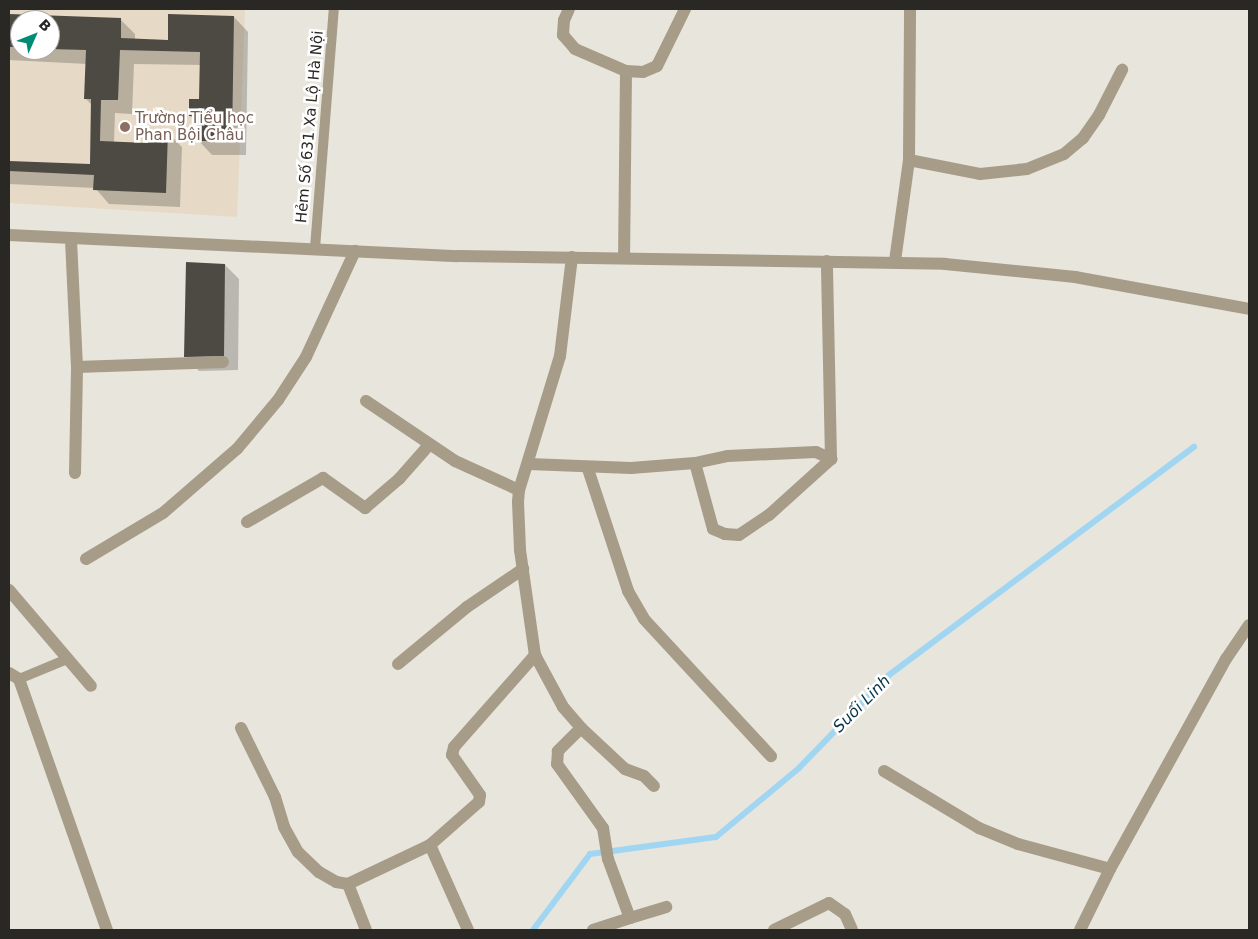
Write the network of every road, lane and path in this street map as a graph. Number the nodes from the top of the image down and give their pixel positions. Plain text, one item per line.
1 (334, 9) edge
2 (569, 9) edge
3 (685, 9) edge
4 (910, 9) edge
5 (1122, 70) dead end
6 (626, 71) junction
7 (909, 160) junction
8 (9, 235) edge
9 (71, 240) junction
10 (315, 248) junction
11 (355, 251) junction
12 (624, 256) junction
13 (572, 257) junction
14 (827, 261) junction
15 (895, 261) junction
16 (1249, 309) edge
17 (223, 362) dead end
18 (77, 367) junction
19 (366, 401) dead end
20 (429, 445) junction
21 (831, 459) junction
22 (696, 463) junction
23 (529, 464) junction
24 (588, 468) junction
25 (75, 473) dead end
26 (519, 490) junction
27 (247, 522) dead end
28 (86, 559) dead end
29 (523, 569) junction
30 (9, 590) edge
31 (1249, 625) edge
32 (535, 655) junction
33 (68, 659) junction
34 (398, 664) dead end
35 (14, 676) edge
36 (90, 686) dead end
37 (240, 728) dead end
38 (581, 728) junction
39 (771, 756) dead end
40 (884, 771) dead end
41 (654, 786) dead end
42 (430, 845) junction
43 (1110, 869) junction
44 (348, 884) junction
45 (666, 907) dead end
46 (630, 918) junction
47 (107, 930) edge
48 (366, 930) edge
49 (468, 930) edge
50 (594, 930) edge
51 (774, 930) edge
52 (852, 930) edge
53 (1080, 930) edge

1 - 10 lane, Hẻm Số 631 Xa Lộ Hà Nội
2 - 6 street
3 - 6 street
4 - 7 street
5 - 7 street
6 - 12 street
7 - 15 street
8 - 9 street
9 - 10 street
9 - 18 street
10 - 11 street
11 - 13 street
11 - 28 street
12 - 13 street
12 - 14 street
13 - 23 street
14 - 15 street
14 - 21 street
15 - 16 street
17 - 18 street
18 - 25 street
19 - 20 street
20 - 26 street
20 - 27 street
21 - 22 street
21 - 22 street
22 - 24 street
23 - 24 street
23 - 26 street
24 - 39 street
26 - 29 street
29 - 32 street
29 - 34 street
30 - 33 street
31 - 43 street
32 - 38 street
32 - 42 street
33 - 35 lane
33 - 36 street
35 - 47 street
37 - 44 street
38 - 41 street
38 - 46 street
40 - 43 street
42 - 44 street
42 - 49 street
43 - 53 street
44 - 48 street
45 - 46 street
46 - 50 street
51 - 52 street

